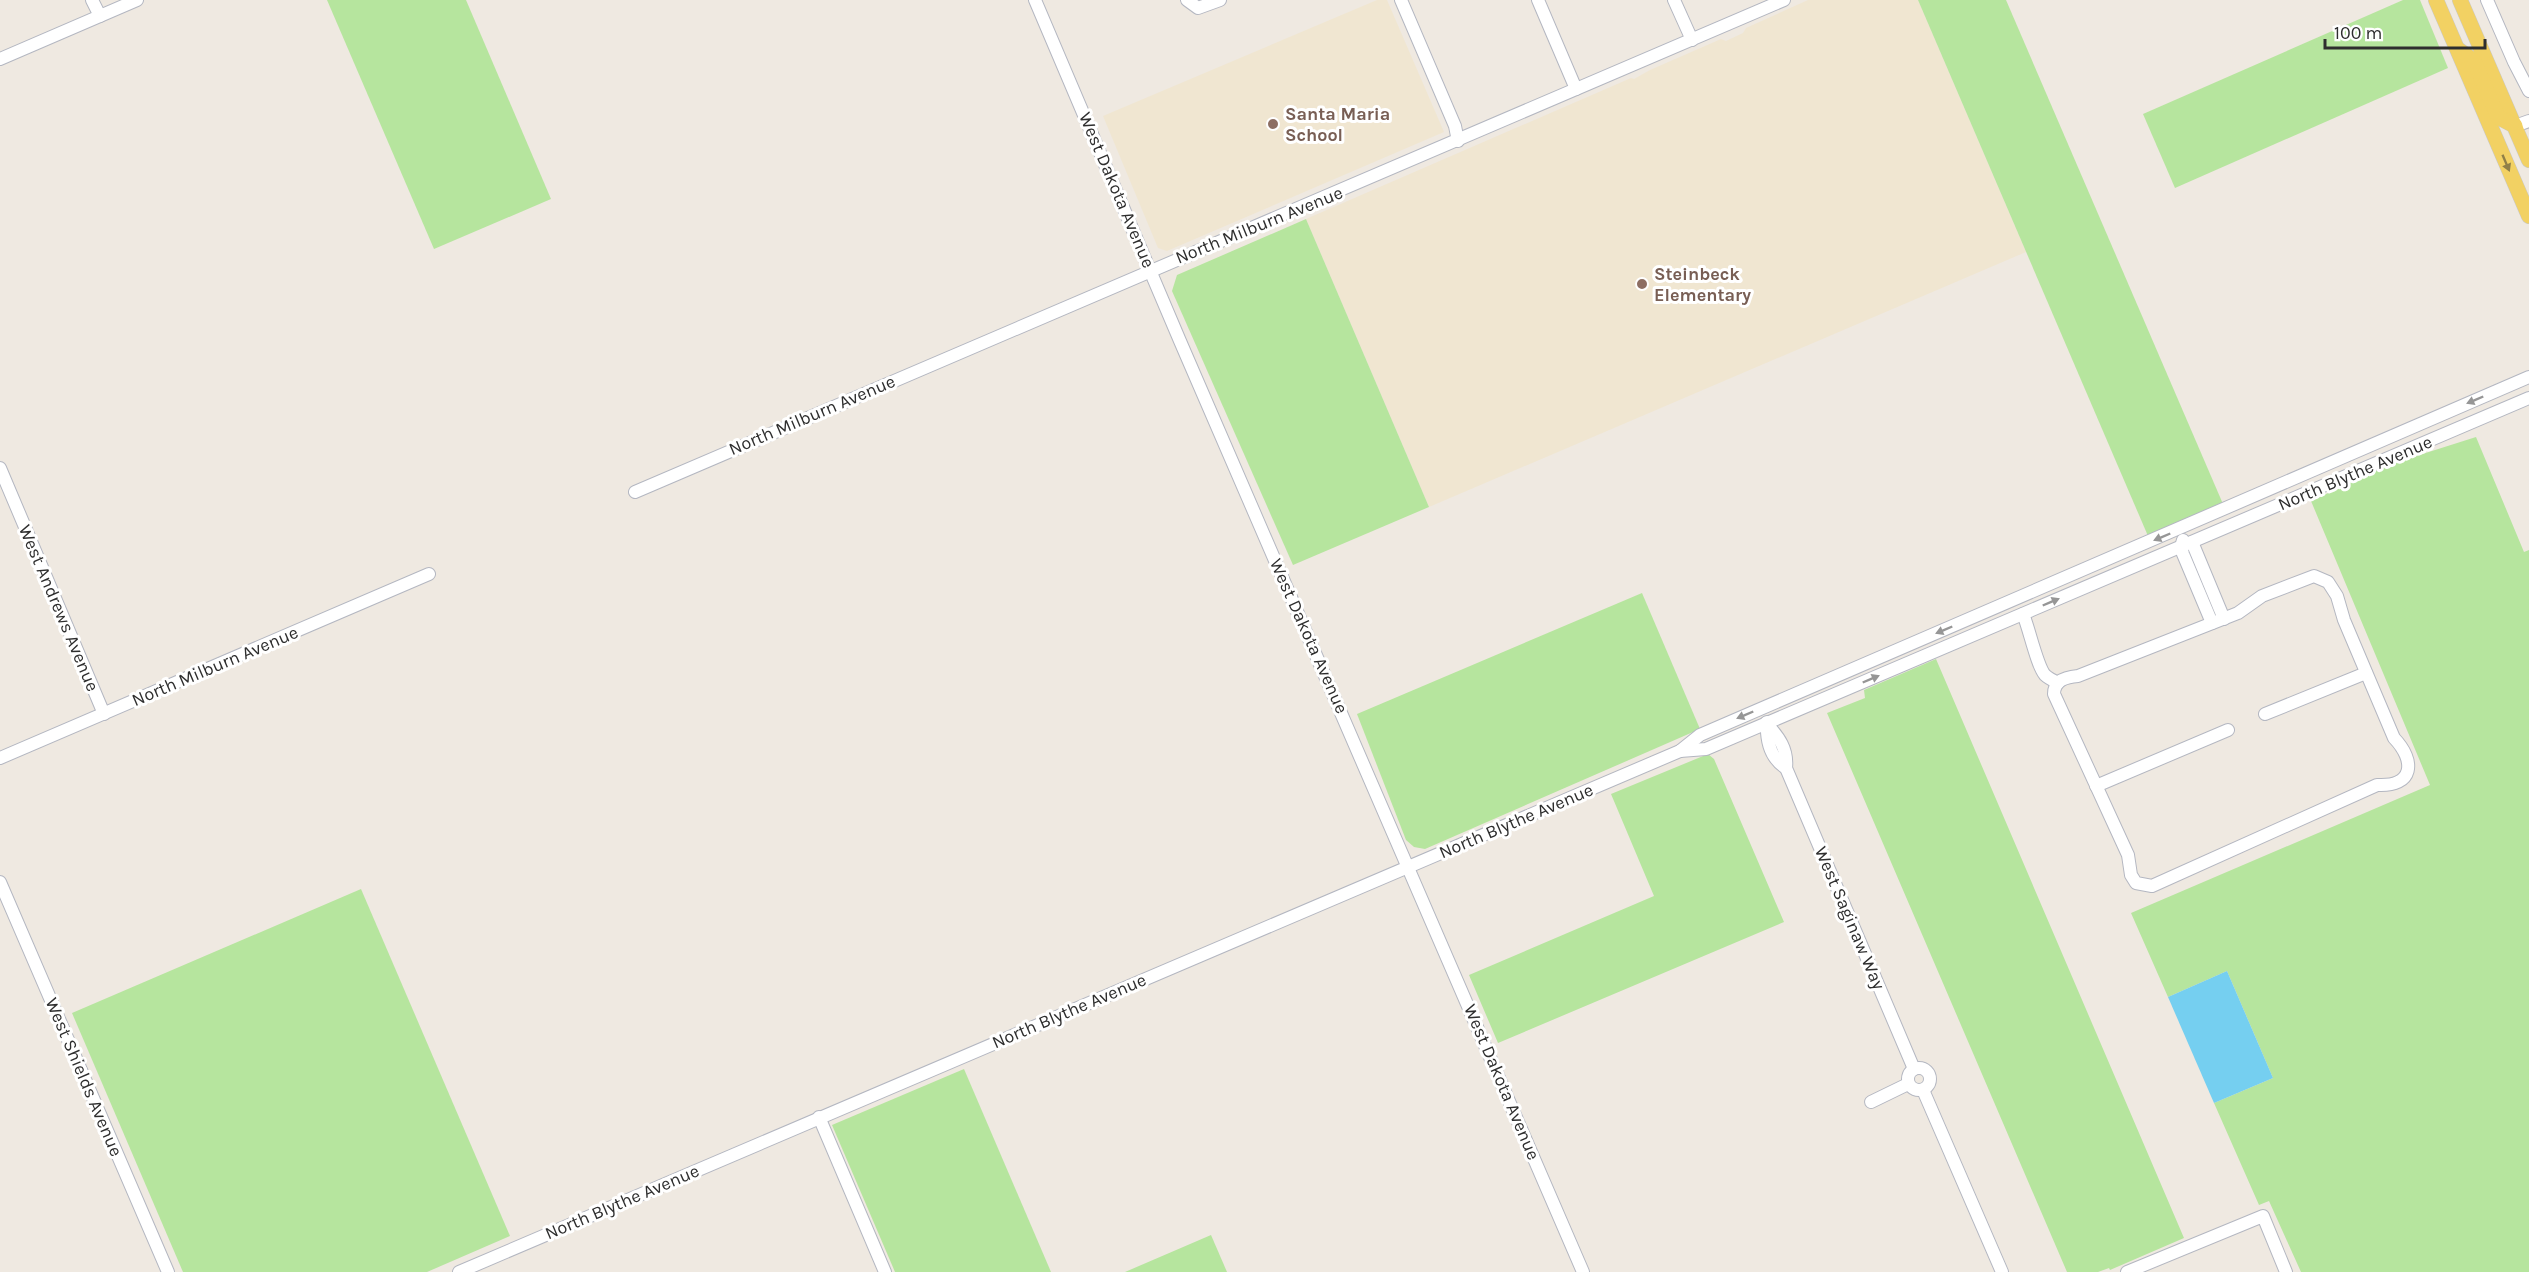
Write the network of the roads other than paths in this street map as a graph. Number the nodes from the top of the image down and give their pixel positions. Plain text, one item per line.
1 (93, 0) edge
2 (137, 0) edge
3 (1035, 0) edge
4 (1220, 0) edge
5 (1401, 0) edge
6 (1538, 0) edge
7 (1674, 0) edge
8 (1784, 0) edge
9 (2436, 0) edge
10 (2460, 0) edge
11 (2487, 0) edge
12 (1190, 3) edge
13 (100, 16) junction
14 (1692, 40) junction
15 (2457, 48) junction
16 (0, 59) edge
17 (1576, 89) junction
18 (2529, 91) edge
19 (2522, 124) edge
20 (1458, 141) junction
21 (2529, 160) edge
22 (2529, 216) edge
23 (1151, 270) junction
24 (2529, 377) edge
25 (2529, 398) edge
26 (0, 468) edge
27 (635, 492) dead end
28 (2260, 495) junction
29 (2187, 545) junction
30 (429, 574) dead end
31 (2209, 583) junction
32 (2197, 588) junction
33 (1982, 614) junction
34 (2023, 614) junction
35 (2224, 619) junction
36 (2212, 623) junction
37 (1988, 629) junction
38 (1852, 669) junction
39 (2366, 673) junction
40 (2058, 683) junction
41 (104, 714) junction
42 (2265, 714) dead end
43 (1766, 723) junction
44 (2228, 730) dead end
45 (1680, 751) junction
46 (0, 758) edge
47 (2096, 786) junction
48 (1409, 867) junction
49 (0, 882) edge
50 (1914, 1069) junction
51 (1908, 1084) junction
52 (1923, 1090) junction
53 (1871, 1102) dead end
54 (819, 1117) junction
55 (168, 1272) edge
56 (459, 1272) edge
57 (885, 1272) edge
58 (1583, 1272) edge
59 (2002, 1272) edge
60 (2127, 1272) edge
61 (2286, 1272) edge

1 - 13 street
2 - 13 street
3 - 23 street, West Dakota Avenue
4 - 12 street
5 - 20 street
6 - 17 street
7 - 14 street
8 - 14 street, North Milburn Avenue
9 - 15 main road
10 - 19 main road
11 - 18 street
13 - 16 street
14 - 17 street, North Milburn Avenue
15 - 19 main road
15 -> 22 main road
17 - 20 street, North Milburn Avenue
19 - 21 main road
20 - 23 street, North Milburn Avenue
23 - 27 street, North Milburn Avenue
23 - 48 street, West Dakota Avenue
24 -> 28 street, North Blythe Avenue
25 - 29 street, North Blythe Avenue
26 - 41 street, West Andrews Avenue
28 - 29 street, North Blythe Avenue
28 -> 33 street, North Blythe Avenue
29 - 31 street
29 - 32 street
34 -> 29 street, North Blythe Avenue
30 - 41 street, North Milburn Avenue
31 - 32 street
31 - 35 street
32 - 36 street
33 - 37 street
33 -> 38 street, North Blythe Avenue
34 - 37 street, North Blythe Avenue
34 - 40 street
35 - 36 street
35 - 39 street
36 - 40 street
43 -> 37 street, North Blythe Avenue
38 - 43 street, North Blythe Avenue
38 -> 45 street, North Blythe Avenue
39 - 42 street
39 - 47 street
40 - 47 street
41 - 46 street, North Milburn Avenue
43 - 45 street, North Blythe Avenue
43 - 50 street, West Saginaw Way
44 - 47 street
45 - 48 street, North Blythe Avenue
48 - 54 street, North Blythe Avenue
48 - 58 street, West Dakota Avenue
49 - 55 street, West Shields Avenue
50 - 51 street
50 - 52 street
51 - 52 street
51 - 53 street
52 - 59 street
54 - 56 street, North Blythe Avenue
54 - 57 street
60 - 61 street

